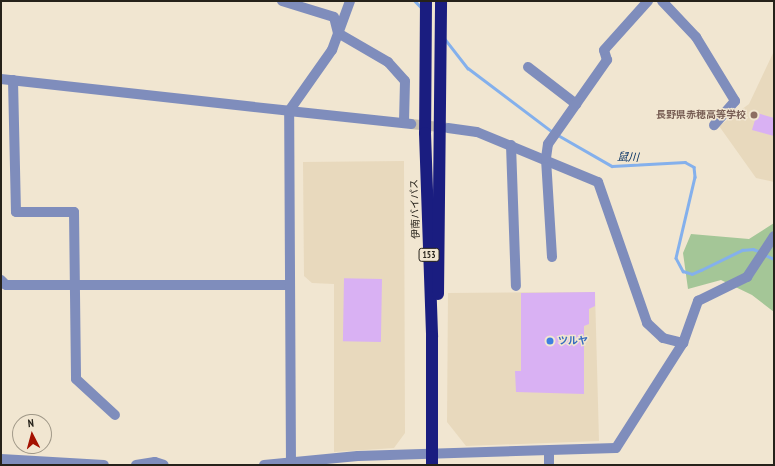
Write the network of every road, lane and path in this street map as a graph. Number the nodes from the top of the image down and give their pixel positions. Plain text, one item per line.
1 (282, 1) edge
2 (350, 1) edge
3 (426, 1) edge
4 (441, 1) edge
5 (648, 1) edge
6 (662, 1) edge
7 (338, 34) junction
8 (528, 67) dead end
9 (1, 79) edge
10 (13, 80) junction
11 (576, 104) junction
12 (289, 111) junction
13 (714, 125) dead end
14 (448, 128) tunnel mouth
15 (511, 145) junction
16 (546, 158) junction
17 (774, 236) edge
18 (552, 257) dead end
19 (1, 280) edge
20 (76, 285) junction
21 (289, 285) junction
22 (516, 286) dead end
23 (683, 343) junction
24 (115, 415) dead end
25 (549, 452) junction
26 (1, 459) edge
27 (435, 460) edge
28 (291, 463) edge
29 (104, 465) edge
30 (136, 465) edge
31 (164, 465) edge
32 (264, 465) edge
33 (549, 465) edge

1 - 7 street
2 - 7 street
3 - 27 highway, 伊南バイパス / 153
4 - 27 highway, 153
5 - 11 street
6 - 13 street
7 - 12 street
7 - 12 street
8 - 11 street
9 - 10 street
10 - 12 street
10 - 20 street
11 - 16 street
12 - 21 street
14 - 15 street
15 - 16 street
15 - 22 street
16 - 18 street
16 - 23 street
17 - 23 street
19 - 20 street
20 - 21 street
20 - 24 street
21 - 28 street
23 - 25 street
25 - 27 street
25 - 33 street
26 - 29 street
27 - 28 street
28 - 32 street
30 - 31 street

